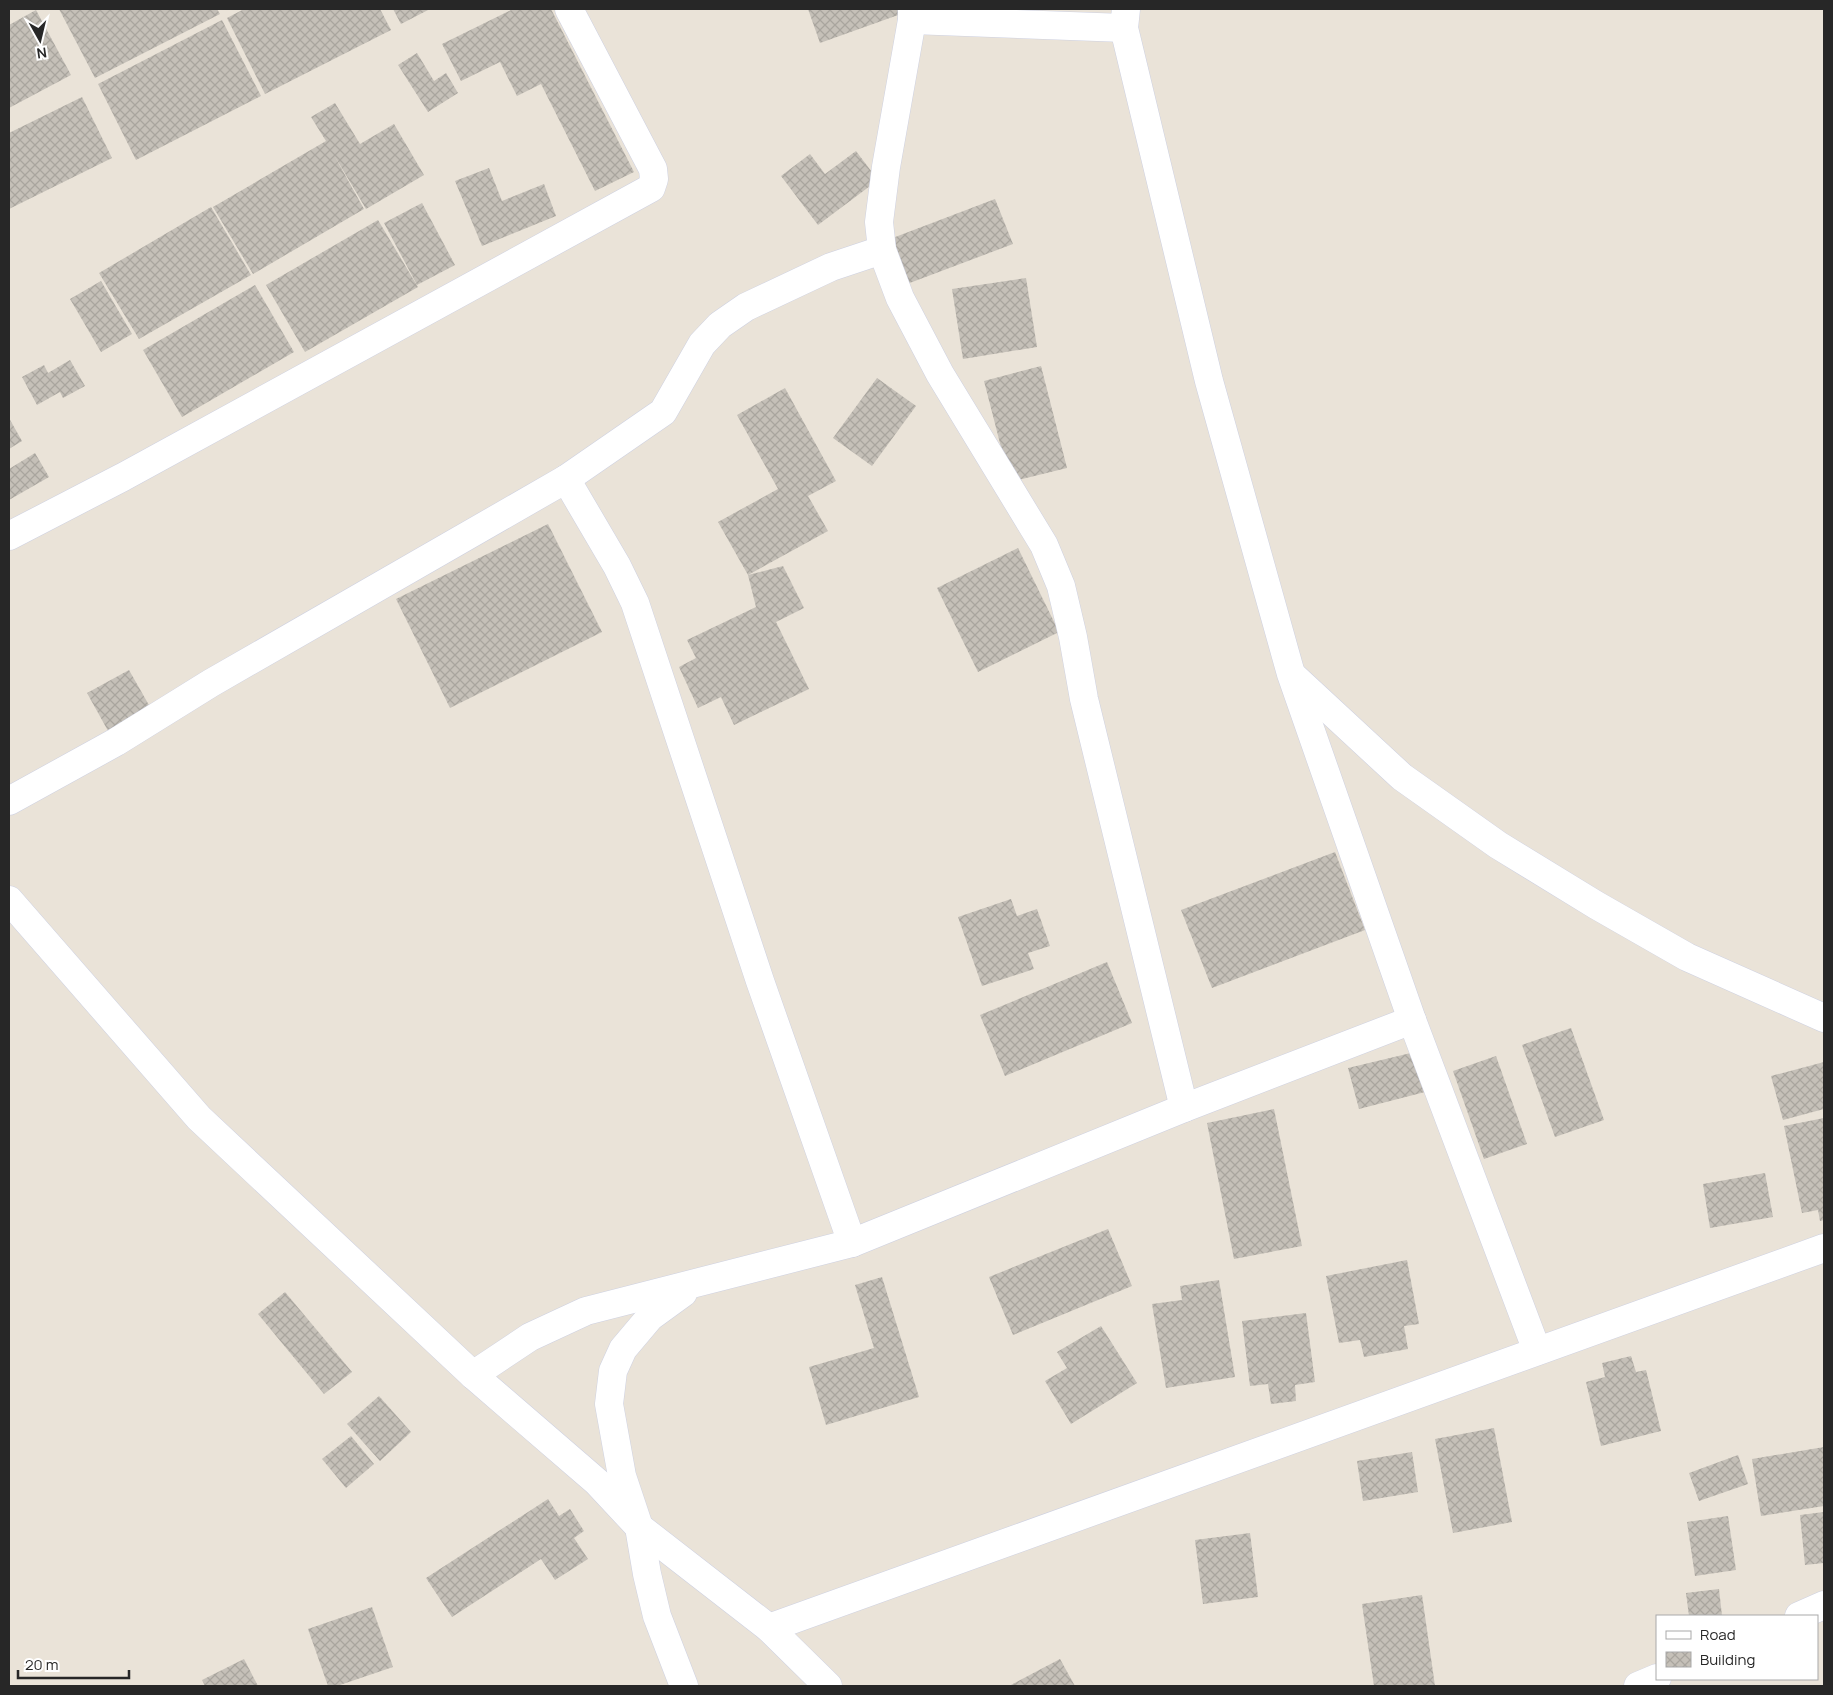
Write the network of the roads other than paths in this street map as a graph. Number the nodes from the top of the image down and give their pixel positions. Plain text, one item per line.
1 (569, 9) edge
2 (912, 15) edge
3 (1125, 18) edge
4 (882, 250) junction
5 (566, 479) junction
6 (9, 536) edge
7 (1291, 674) junction
8 (9, 801) edge
9 (9, 900) edge
10 (1824, 1018) edge
11 (1412, 1020) junction
12 (1184, 1108) junction
13 (852, 1243) junction
14 (1824, 1248) edge
15 (694, 1285) junction
16 (1537, 1351) junction
17 (473, 1375) junction
18 (639, 1527) junction
19 (1824, 1605) edge
20 (1801, 1615) edge
21 (769, 1628) junction
22 (1656, 1678) edge
23 (684, 1686) edge
24 (828, 1686) edge
25 (1638, 1686) edge

1 - 6 street
2 - 3 street
2 - 4 street
3 - 7 street
4 - 5 street
4 - 12 street
5 - 8 street
5 - 13 street
7 - 10 street
7 - 11 street
9 - 17 street
11 - 12 street
11 - 16 street
12 - 13 street
13 - 15 street
14 - 16 street
15 - 17 street
15 - 18 street
16 - 21 street
17 - 18 street
18 - 21 street
18 - 23 street
19 - 20 street
21 - 24 street
22 - 25 street

